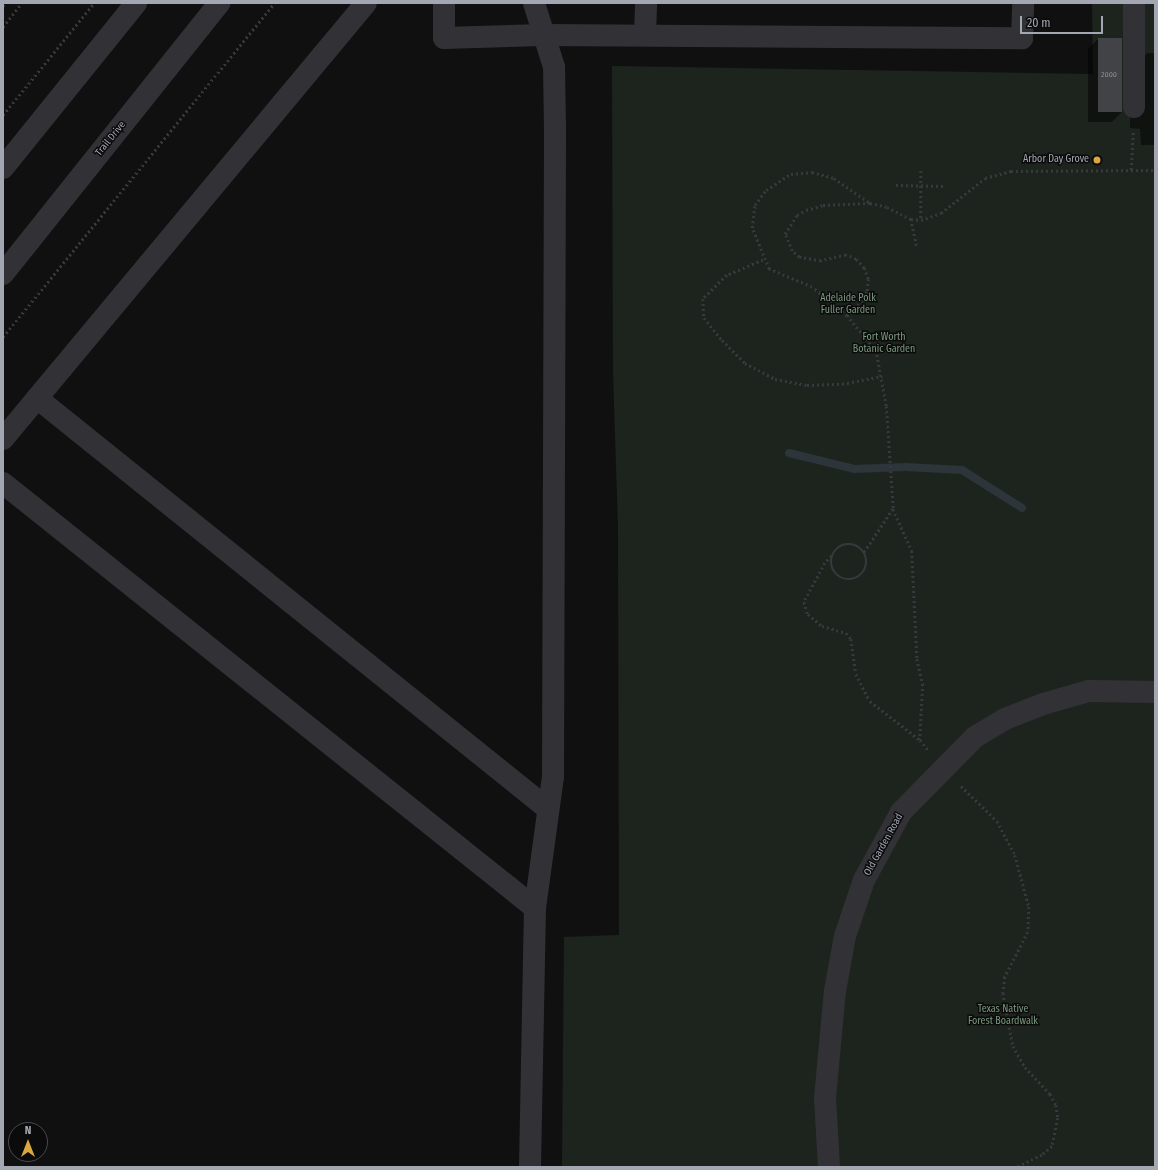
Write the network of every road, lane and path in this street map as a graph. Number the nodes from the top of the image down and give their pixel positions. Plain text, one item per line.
1 (5, 3) edge
2 (22, 3) edge
3 (94, 3) edge
4 (136, 3) edge
5 (219, 3) edge
6 (274, 3) edge
7 (366, 3) edge
8 (444, 3) edge
9 (534, 3) edge
10 (646, 3) edge
11 (1023, 3) edge
12 (1134, 3) edge
13 (3, 6) edge
14 (3, 27) edge
15 (543, 35) junction
16 (645, 35) junction
17 (1134, 107) joint
18 (3, 115) edge
19 (3, 168) edge
20 (1131, 170) junction
21 (1155, 170) edge
22 (921, 171) dead end
23 (896, 185) dead end
24 (921, 186) junction
25 (944, 186) dead end
26 (870, 203) junction
27 (911, 219) junction
28 (921, 220) junction
29 (917, 248) dead end
30 (763, 260) junction
31 (3, 274) edge
32 (847, 316) junction
33 (3, 337) edge
34 (882, 376) junction
35 (38, 398) junction
36 (3, 439) edge
37 (3, 483) edge
38 (893, 508) junction
39 (864, 552) junction
40 (832, 556) junction
41 (1155, 692) edge
42 (920, 740) junction
43 (942, 767) junction
44 (548, 809) junction
45 (535, 908) junction
46 (530, 1167) edge
47 (829, 1167) edge
48 (1017, 1167) edge

1 - 13 path
2 - 14 path
3 - 18 path
4 - 19 street
5 - 31 street, Trail Drive
6 - 33 path
7 - 35 street
8 - 15 street
9 - 15 street
10 - 16 street
11 - 16 street
12 - 17 street
15 - 16 street
15 - 44 street
17 - 20 path
20 - 21 path
20 - 28 path
22 - 24 path
23 - 24 path
24 - 25 path
24 - 28 path
26 - 27 path
26 - 30 path
26 - 32 path
27 - 28 path
27 - 29 path
30 - 32 path
30 - 34 path
32 - 34 path
34 - 38 path
35 - 36 street
35 - 44 street
37 - 45 street
38 - 39 path
38 - 42 path
39 - 40 path
39 - 40 path
40 - 42 path
41 - 43 street, Old Garden Road
42 - 43 path
43 - 47 street, Old Garden Road
43 - 48 path
44 - 45 street
45 - 46 street

